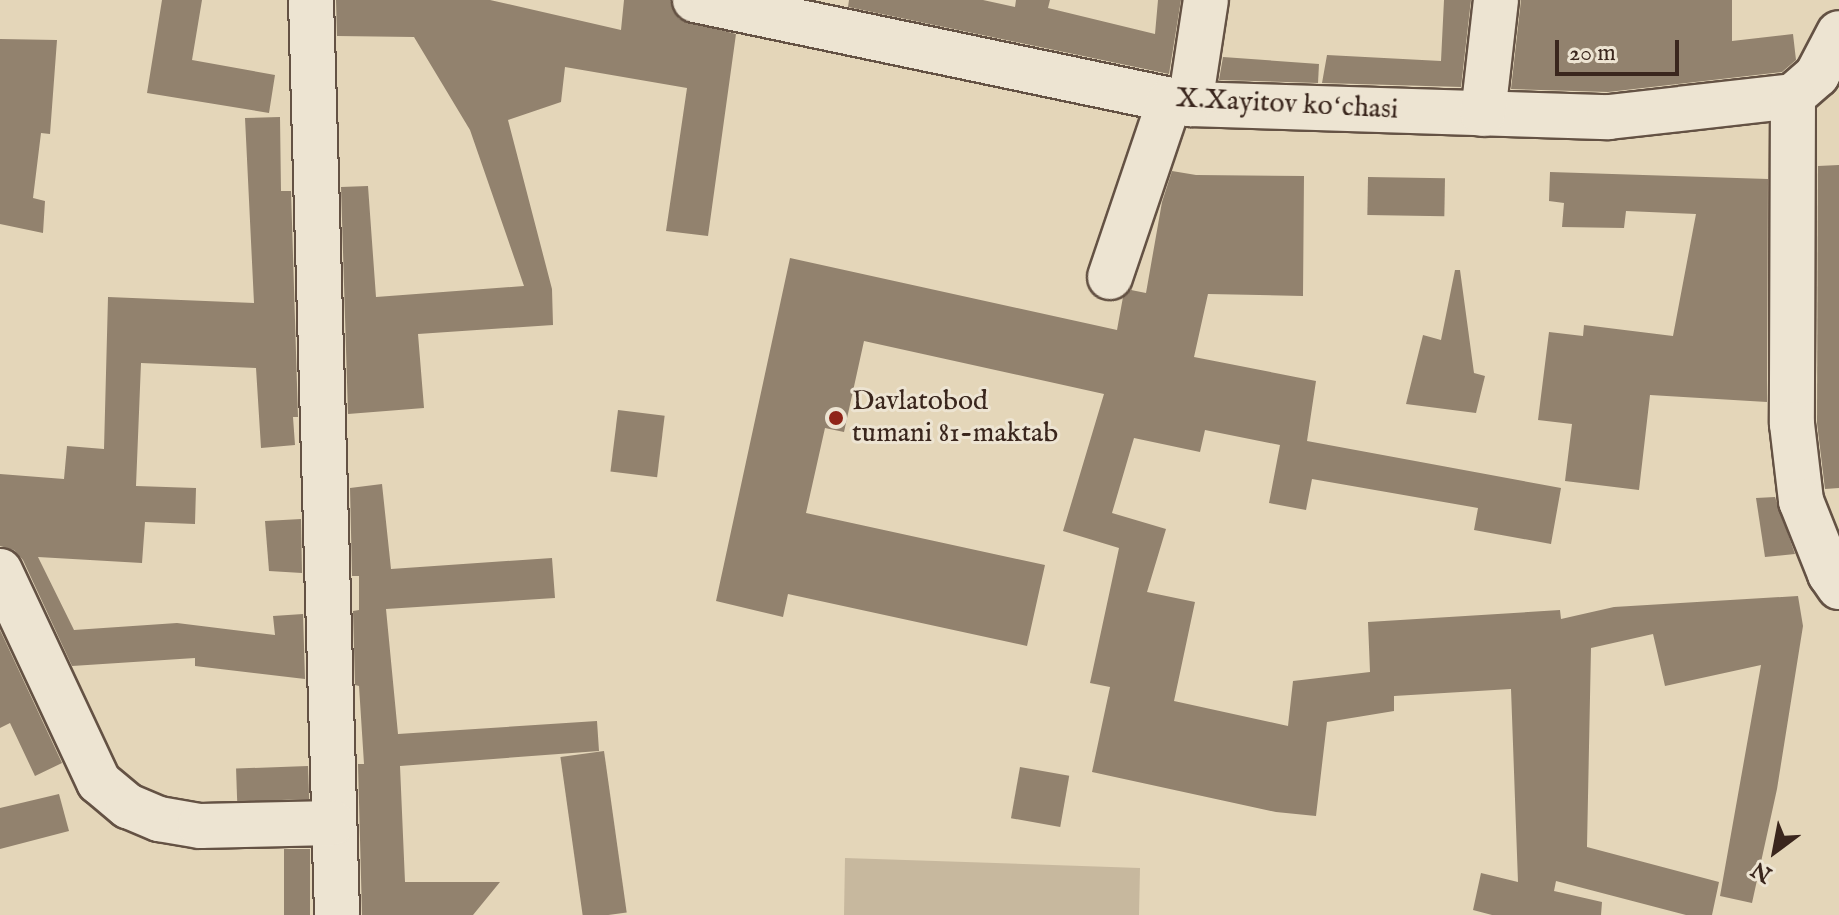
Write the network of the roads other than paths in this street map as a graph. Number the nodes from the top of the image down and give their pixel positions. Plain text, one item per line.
1 (311, 0) edge
2 (695, 0) edge
3 (1206, 0) edge
4 (1496, 0) edge
5 (1839, 33) edge
6 (1793, 96) junction
7 (1180, 102) junction
8 (1483, 114) junction
9 (1110, 277) dead end
10 (0, 571) edge
11 (1839, 587) edge
12 (333, 823) junction
13 (337, 915) edge

1 - 12 street
2 - 7 street, X.Xayitov koʻchasi
3 - 7 street
4 - 8 street
5 - 6 street
6 - 8 street, X.Xayitov koʻchasi
6 - 11 street
7 - 8 street, X.Xayitov koʻchasi
7 - 9 street
10 - 12 street
12 - 13 street

